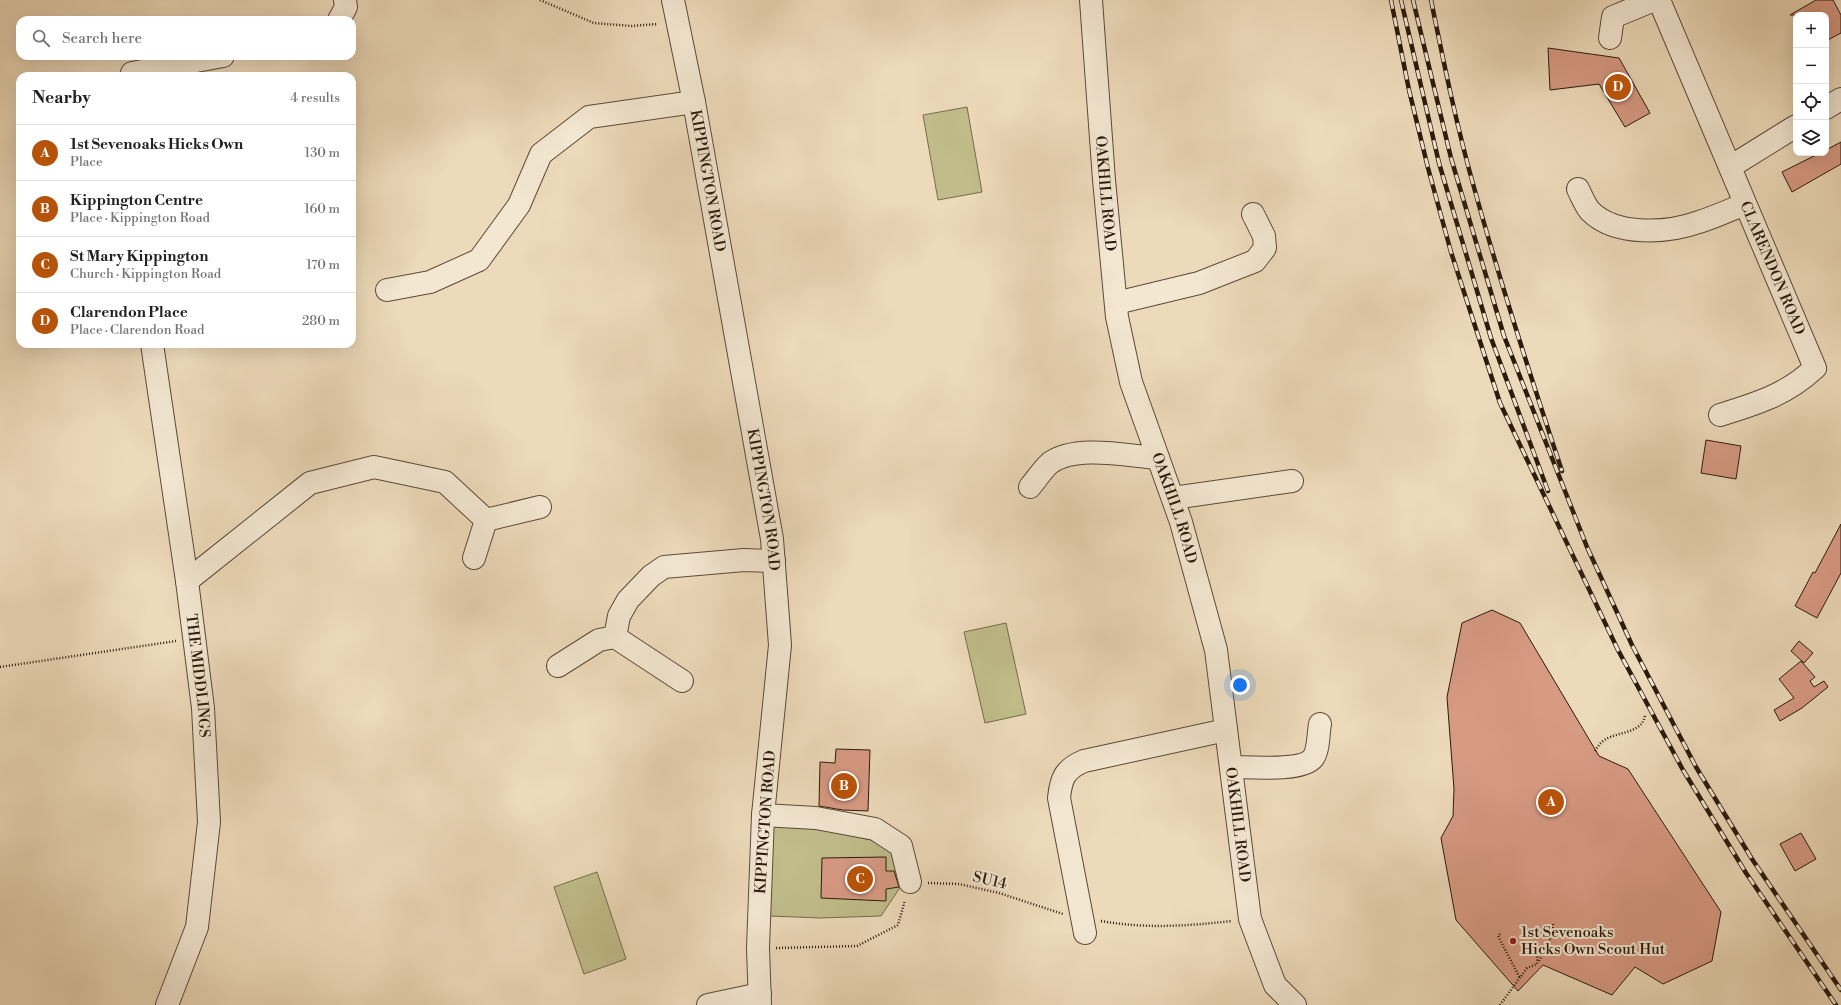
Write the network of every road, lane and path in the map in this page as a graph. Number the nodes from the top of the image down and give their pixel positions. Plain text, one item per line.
1 (345, 0) edge
2 (540, 0) edge
3 (673, 0) edge
4 (1091, 0) edge
5 (1654, 0) edge
6 (1659, 0) edge
7 (341, 16) edge
8 (677, 22) junction
9 (1610, 38) dead end
10 (202, 60) edge
11 (137, 72) edge
12 (1841, 99) edge
13 (694, 102) junction
14 (1829, 106) edge
15 (1793, 128) edge
16 (1730, 167) junction
17 (1578, 189) dead end
18 (1745, 204) junction
19 (1253, 214) dead end
20 (387, 290) dead end
21 (1116, 303) junction
22 (153, 348) edge
23 (1720, 415) dead end
24 (1158, 458) junction
25 (1292, 481) dead end
26 (1030, 487) dead end
27 (1173, 498) junction
28 (540, 507) dead end
29 (486, 520) junction
30 (474, 558) dead end
31 (774, 561) junction
32 (187, 581) junction
33 (615, 637) junction
34 (194, 639) junction
35 (0, 666) edge
36 (558, 666) dead end
37 (682, 681) dead end
38 (1645, 715) dead end
39 (1320, 724) dead end
40 (1226, 730) junction
41 (1595, 751) dead end
42 (1231, 766) junction
43 (763, 815) junction
44 (910, 882) junction
45 (1250, 919) junction
46 (1553, 924) dead end
47 (1084, 925) junction
48 (1500, 934) dead end
49 (758, 948) junction
50 (1538, 949) dead end
51 (1537, 964) junction
52 (1520, 978) junction
53 (760, 999) edge
54 (167, 1005) edge
55 (708, 1005) edge
56 (1295, 1005) edge
57 (1500, 1005) edge

1 - 7 street
2 - 8 path
3 - 8 street, KIPPINGTON ROAD
4 - 21 street, OAKHILL ROAD
5 - 9 street
6 - 16 street, CLARENDON ROAD
8 - 13 street, KIPPINGTON ROAD
10 - 11 street
12 - 14 street
13 - 20 street
13 - 31 street, KIPPINGTON ROAD
15 - 16 street
16 - 18 street, CLARENDON ROAD
17 - 18 street
18 - 23 street, CLARENDON ROAD
19 - 21 street
21 - 24 street, OAKHILL ROAD
22 - 32 street, THE MIDDLINGS
24 - 26 street
24 - 27 street, OAKHILL ROAD
25 - 27 street
27 - 40 street, OAKHILL ROAD
28 - 29 street
29 - 30 street
29 - 32 street
31 - 33 street
31 - 43 street, KIPPINGTON ROAD
32 - 34 street, THE MIDDLINGS
33 - 36 street
33 - 37 street
34 - 35 path
34 - 54 street, THE MIDDLINGS
38 - 41 path
39 - 42 street
40 - 42 street, OAKHILL ROAD
40 - 47 street
42 - 45 street, OAKHILL ROAD
43 - 44 street
43 - 49 street, KIPPINGTON ROAD
44 - 47 path, SU14
44 - 49 path
45 - 47 path, SU14
45 - 56 street, OAKHILL ROAD
46 - 51 path
48 - 52 path
49 - 53 street, KIPPINGTON ROAD
50 - 51 path
51 - 52 path
52 - 57 path
53 - 55 street

